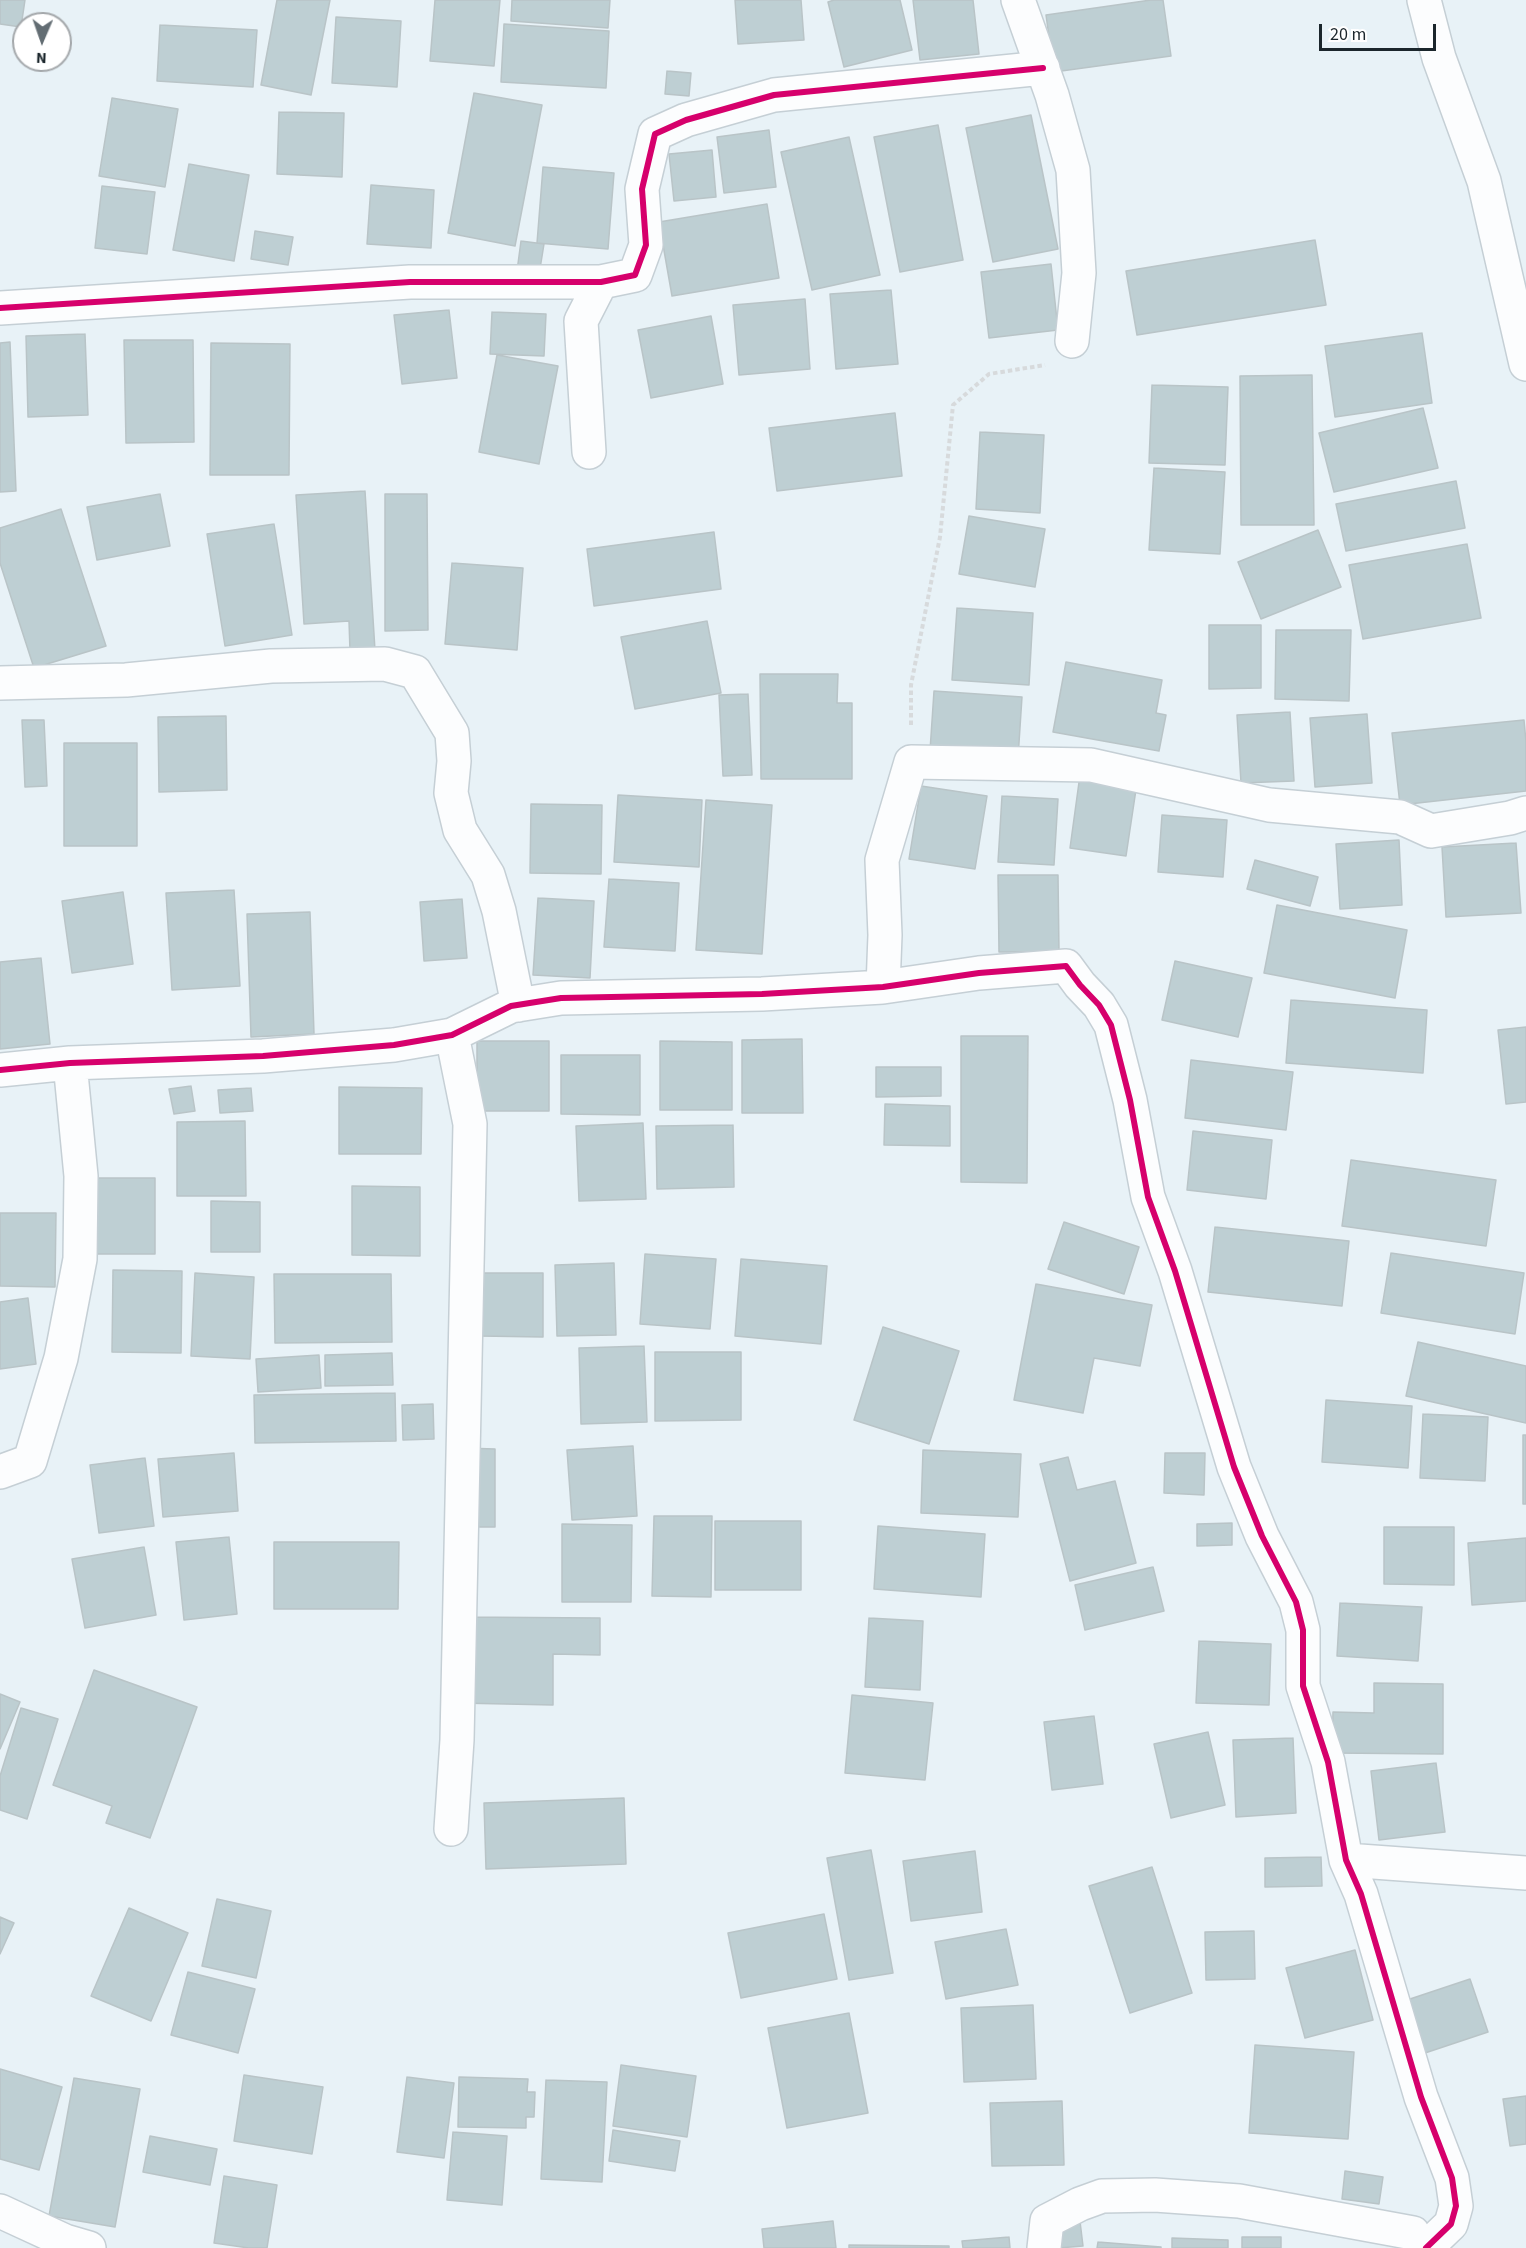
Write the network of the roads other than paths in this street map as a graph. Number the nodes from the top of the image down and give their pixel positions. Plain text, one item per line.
1 (1018, 0) edge
2 (1424, 0) edge
3 (1043, 68) junction
4 (601, 282) junction
5 (0, 308) edge
6 (1072, 341) road end
7 (1526, 364) edge
8 (590, 452) dead end
9 (0, 682) edge
10 (1526, 813) edge
11 (883, 987) junction
12 (518, 1005) junction
13 (452, 1035) junction
14 (70, 1063) junction
15 (0, 1070) edge
16 (0, 1472) edge
17 (451, 1829) dead end
18 (1346, 1860) junction
19 (1526, 1873) edge
20 (0, 2211) edge
21 (89, 2248) edge
22 (1044, 2248) edge
23 (1424, 2248) edge

1 - 3 street
2 - 7 street
3 - 4 street
3 - 6 street
4 - 5 street
4 - 8 street
9 - 12 street
10 - 11 street
11 - 12 street
11 - 18 street
12 - 13 street
13 - 14 street
13 - 17 street
14 - 15 street
14 - 16 street
18 - 19 street
18 - 23 street
20 - 21 street
22 - 23 street

